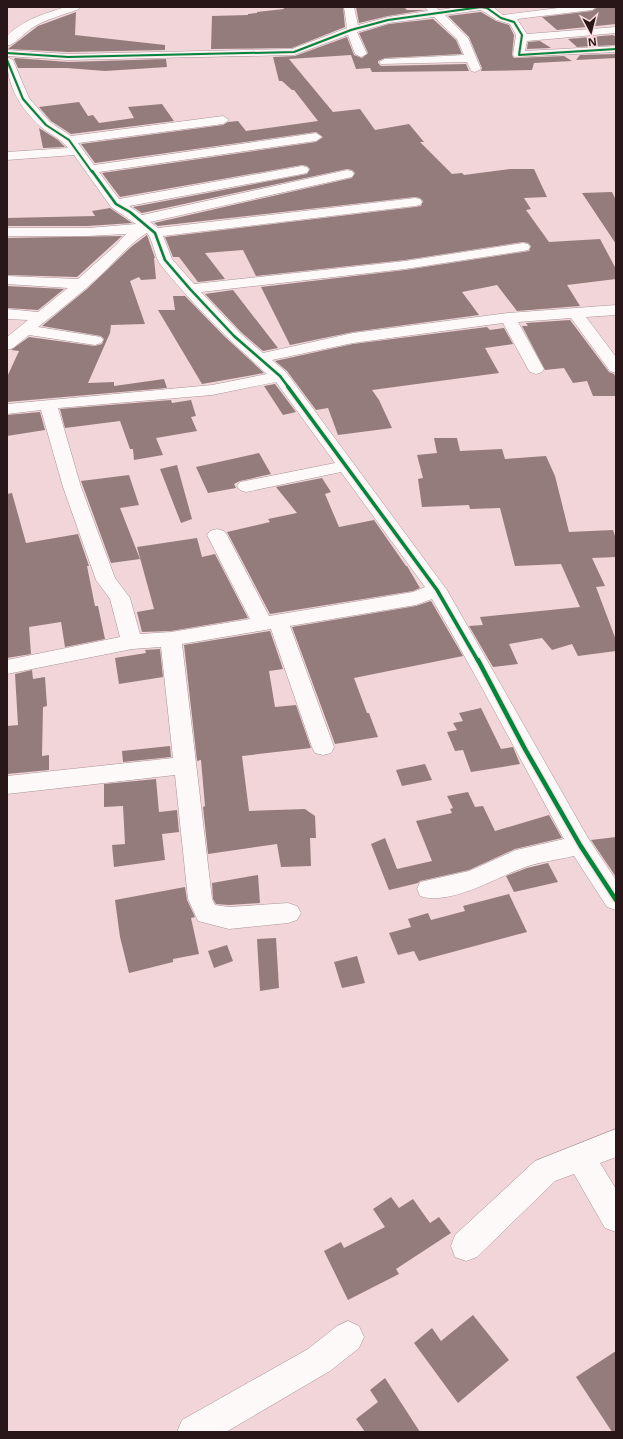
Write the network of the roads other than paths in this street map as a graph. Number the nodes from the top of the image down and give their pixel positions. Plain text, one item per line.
1 (76, 7) edge
2 (349, 7) edge
3 (481, 7) edge
4 (592, 7) edge
5 (432, 10) edge
6 (501, 18) junction
7 (7, 24) edge
8 (19, 30) junction
9 (351, 30) junction
10 (616, 30) edge
11 (522, 38) junction
12 (7, 43) edge
13 (616, 49) edge
14 (7, 53) edge
15 (361, 54) dead end
16 (7, 60) edge
17 (385, 62) dead end
18 (223, 120) dead end
19 (316, 137) dead end
20 (74, 145) junction
21 (7, 156) edge
22 (91, 169) junction
23 (302, 170) dead end
24 (347, 174) dead end
25 (415, 202) dead end
26 (116, 204) junction
27 (147, 227) junction
28 (7, 232) edge
29 (523, 247) dead end
30 (7, 280) edge
31 (82, 284) junction
32 (190, 289) junction
33 (616, 310) edge
34 (575, 312) junction
35 (7, 314) edge
36 (42, 317) junction
37 (508, 318) junction
38 (24, 330) junction
39 (95, 340) dead end
40 (7, 345) edge
41 (260, 358) junction
42 (616, 368) edge
43 (536, 369) dead end
44 (280, 376) junction
45 (48, 404) junction
46 (7, 409) edge
47 (347, 466) junction
48 (246, 486) dead end
49 (217, 535) dead end
50 (437, 590) junction
51 (271, 622) junction
52 (171, 639) junction
53 (132, 642) junction
54 (7, 667) edge
55 (323, 748) dead end
56 (185, 765) junction
57 (7, 785) edge
58 (580, 845) junction
59 (612, 888) edge
60 (429, 889) dead end
61 (288, 913) dead end
62 (616, 1144) edge
63 (580, 1156) junction
64 (616, 1217) edge
65 (466, 1246) dead end
66 (348, 1337) dead end
67 (194, 1432) edge

1 - 8 street
2 - 9 street
3 - 5 street
3 - 6 street
4 - 6 street
5 - 9 street
5 - 17 street
6 - 11 street
7 - 8 street
8 - 12 street
9 - 14 street
9 - 15 street
10 - 11 street
11 - 13 street
16 - 20 street
18 - 20 street
19 - 22 street
20 - 21 street
20 - 22 street
22 - 26 street
23 - 26 street
24 - 27 street
25 - 27 street
26 - 27 street
27 - 28 street
27 - 31 street
27 - 32 street
29 - 32 street
30 - 31 street
31 - 36 street
32 - 41 street
33 - 34 street
34 - 37 street
34 - 42 street
35 - 36 street
36 - 38 street
37 - 41 street
37 - 43 street
38 - 39 street
38 - 40 street
41 - 44 street
44 - 45 street
44 - 47 street
45 - 46 street
45 - 53 street
47 - 48 street
47 - 50 street
49 - 51 street
50 - 51 street
50 - 58 street
51 - 52 street
51 - 55 street
52 - 53 street
52 - 56 street
53 - 54 street
56 - 57 street
56 - 61 street
58 - 59 street
58 - 60 street
62 - 63 street
63 - 64 street
63 - 65 street
66 - 67 street

